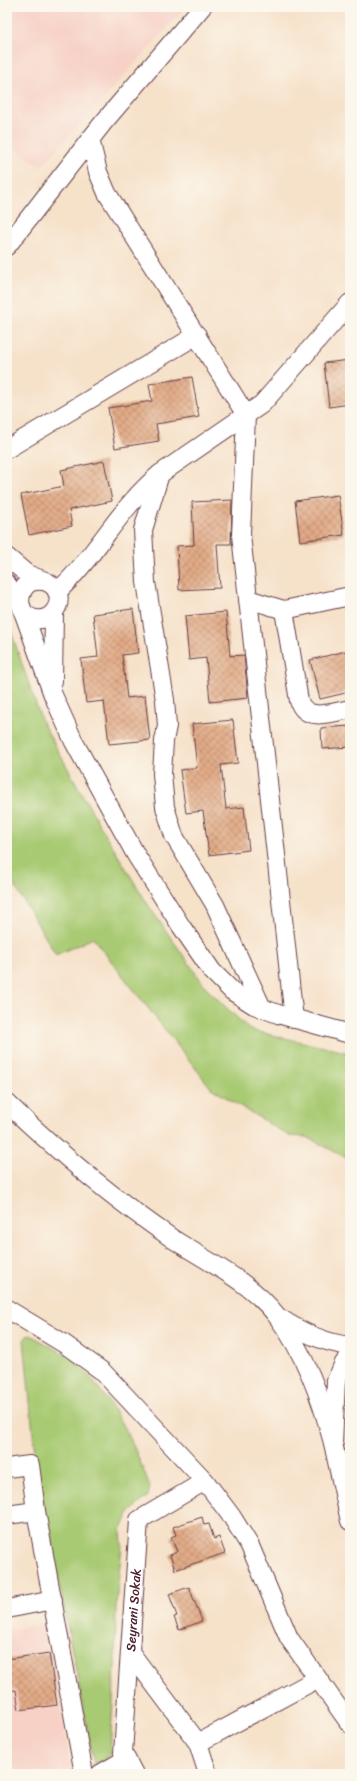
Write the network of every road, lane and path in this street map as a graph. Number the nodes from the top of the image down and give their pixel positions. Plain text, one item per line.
1 (202, 7) edge
2 (90, 139) junction
3 (7, 246) edge
4 (350, 303) edge
5 (197, 335) junction
6 (246, 415) junction
7 (7, 449) edge
8 (160, 474) junction
9 (7, 557) edge
10 (7, 584) edge
11 (51, 587) junction
12 (350, 596) edge
13 (248, 599) junction
14 (22, 608) junction
15 (284, 610) junction
16 (54, 613) junction
17 (53, 695) junction
18 (350, 709) edge
19 (262, 1008) junction
20 (294, 1019) junction
21 (350, 1034) edge
22 (7, 1103) edge
23 (7, 1309) edge
24 (276, 1316) junction
25 (350, 1346) edge
26 (350, 1356) edge
27 (332, 1443) junction
28 (7, 1468) edge
29 (205, 1481) junction
30 (36, 1511) junction
31 (7, 1515) edge
32 (350, 1520) edge
33 (53, 1600) junction
34 (7, 1609) edge
35 (130, 1652) junction
36 (317, 1679) junction
37 (350, 1724) edge
38 (198, 1743) junction
39 (130, 1766) edge
40 (84, 1774) edge
41 (100, 1774) edge
42 (208, 1774) edge

1 - 2 street
2 - 3 street
2 - 5 street
4 - 6 street
5 - 6 street
5 - 7 street
6 - 8 street
6 - 13 street
8 - 11 street
8 - 19 street
9 - 11 street
10 - 14 street
11 - 14 street
11 - 16 street
12 - 15 street
13 - 15 street
13 - 20 street
14 - 16 street
14 - 17 street
15 - 18 street
16 - 17 street
17 - 19 street
19 - 20 street
20 - 21 street
22 - 24 street
23 - 29 street
24 - 25 street
24 - 27 street
26 - 27 street
27 - 32 street
28 - 30 street
29 - 35 street, Seyrani Sokak
29 - 36 street
30 - 31 street
30 - 33 street
33 - 34 street
33 - 40 street
35 - 38 street
35 - 39 street, Seyrani Sokak
36 - 37 street
36 - 38 street
38 - 42 street
39 - 41 street

